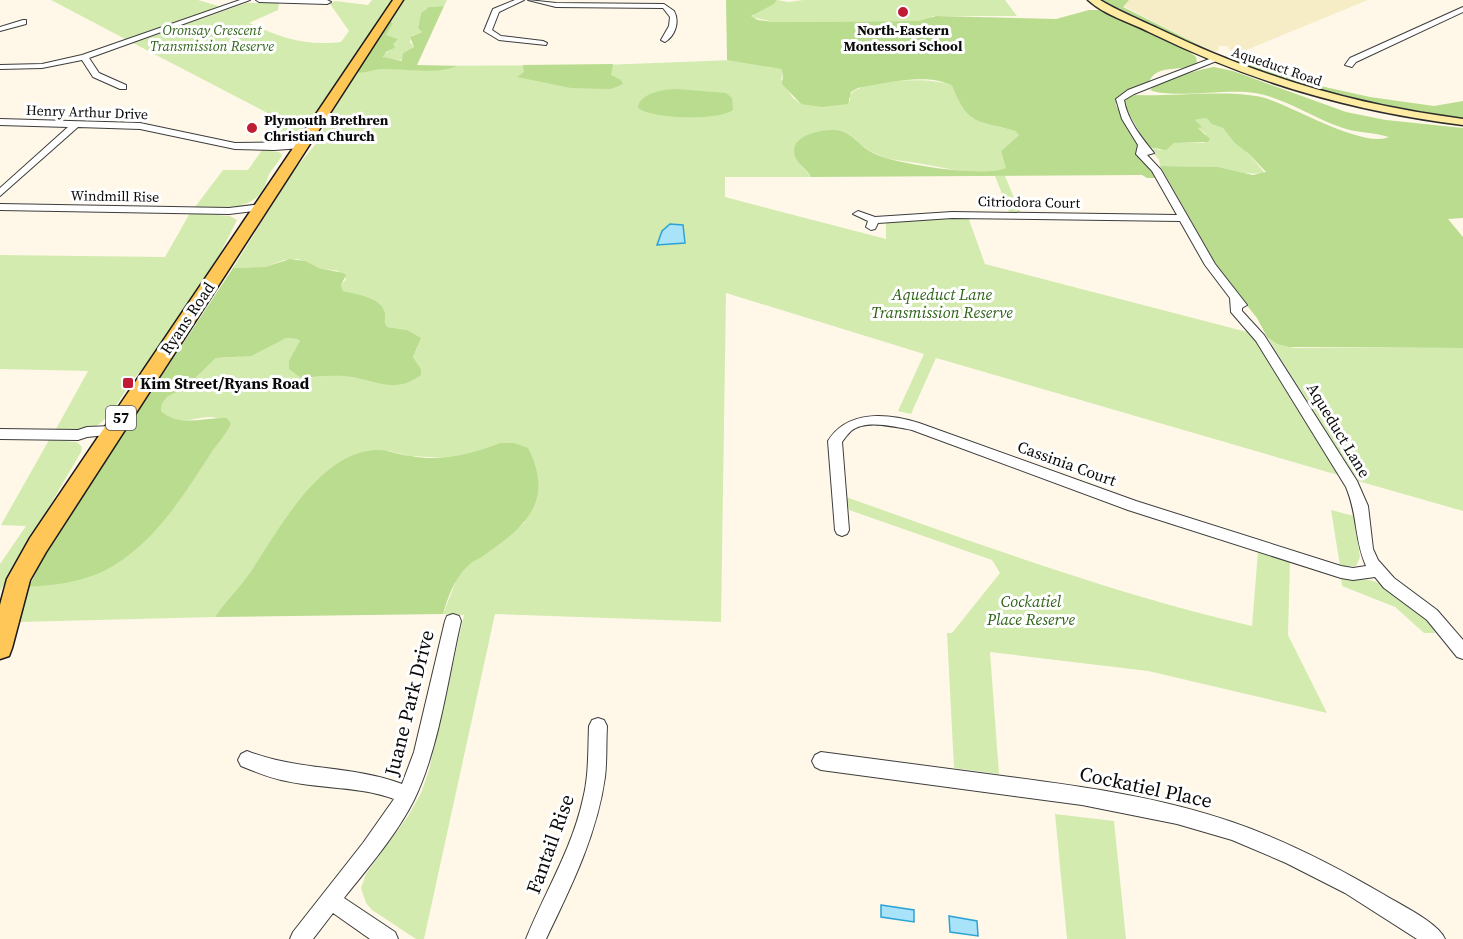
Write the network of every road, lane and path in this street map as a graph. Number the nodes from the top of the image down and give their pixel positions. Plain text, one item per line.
1 (247, 0) edge
2 (259, 0) edge
3 (398, 0) edge
4 (521, 0) edge
5 (531, 0) edge
6 (1094, 0) edge
7 (327, 2) edge
8 (1463, 9) edge
9 (23, 22) dead end
10 (0, 28) edge
11 (665, 40) dead end
12 (543, 43) dead end
13 (84, 57) junction
14 (1215, 60) junction
15 (0, 67) edge
16 (1363, 68) dead end
17 (123, 87) dead end
18 (0, 122) edge
19 (1463, 122) edge
20 (76, 124) junction
21 (301, 147) junction
22 (0, 193) edge
23 (0, 207) edge
24 (258, 211) junction
25 (858, 214) dead end
26 (1183, 218) junction
27 (0, 434) edge
28 (109, 436) junction
29 (842, 530) dead end
30 (1377, 570) junction
31 (8, 598) edge
32 (453, 621) dead end
33 (1, 640) edge
34 (1463, 652) edge
35 (598, 726) dead end
36 (247, 760) dead end
37 (820, 761) dead end
38 (407, 795) junction
39 (330, 900) junction
40 (300, 939) edge
41 (388, 939) edge
42 (537, 939) edge
43 (1435, 939) edge

1 - 13 street
2 - 7 street
3 - 21 main road, Ryans Road / 57
4 - 12 street
5 - 11 street
6 - 14 main road, Aqueduct Road
8 - 16 street
9 - 10 street
13 - 15 street
13 - 17 street
14 - 19 main road, Aqueduct Road
14 - 26 street, Aqueduct Lane
18 - 20 street, Henry Arthur Drive
20 - 21 street, Henry Arthur Drive
20 - 22 street
21 - 24 main road, Ryans Road / 57
23 - 24 street, Windmill Rise
24 - 28 main road, Ryans Road / 57
25 - 26 street, Citriodora Court
26 - 30 street, Aqueduct Lane
27 - 28 street
28 - 31 main road, Ryans Road / 57
29 - 30 street, Cassinia Court
30 - 34 street, Aqueduct Lane
31 - 33 main road, Ryans Road / 57
32 - 38 street, Juane Park Drive
35 - 42 street, Fantail Rise
36 - 38 street
37 - 43 street, Cockatiel Place
38 - 39 street, Juane Park Drive
39 - 40 street, Juane Park Drive
39 - 41 street

